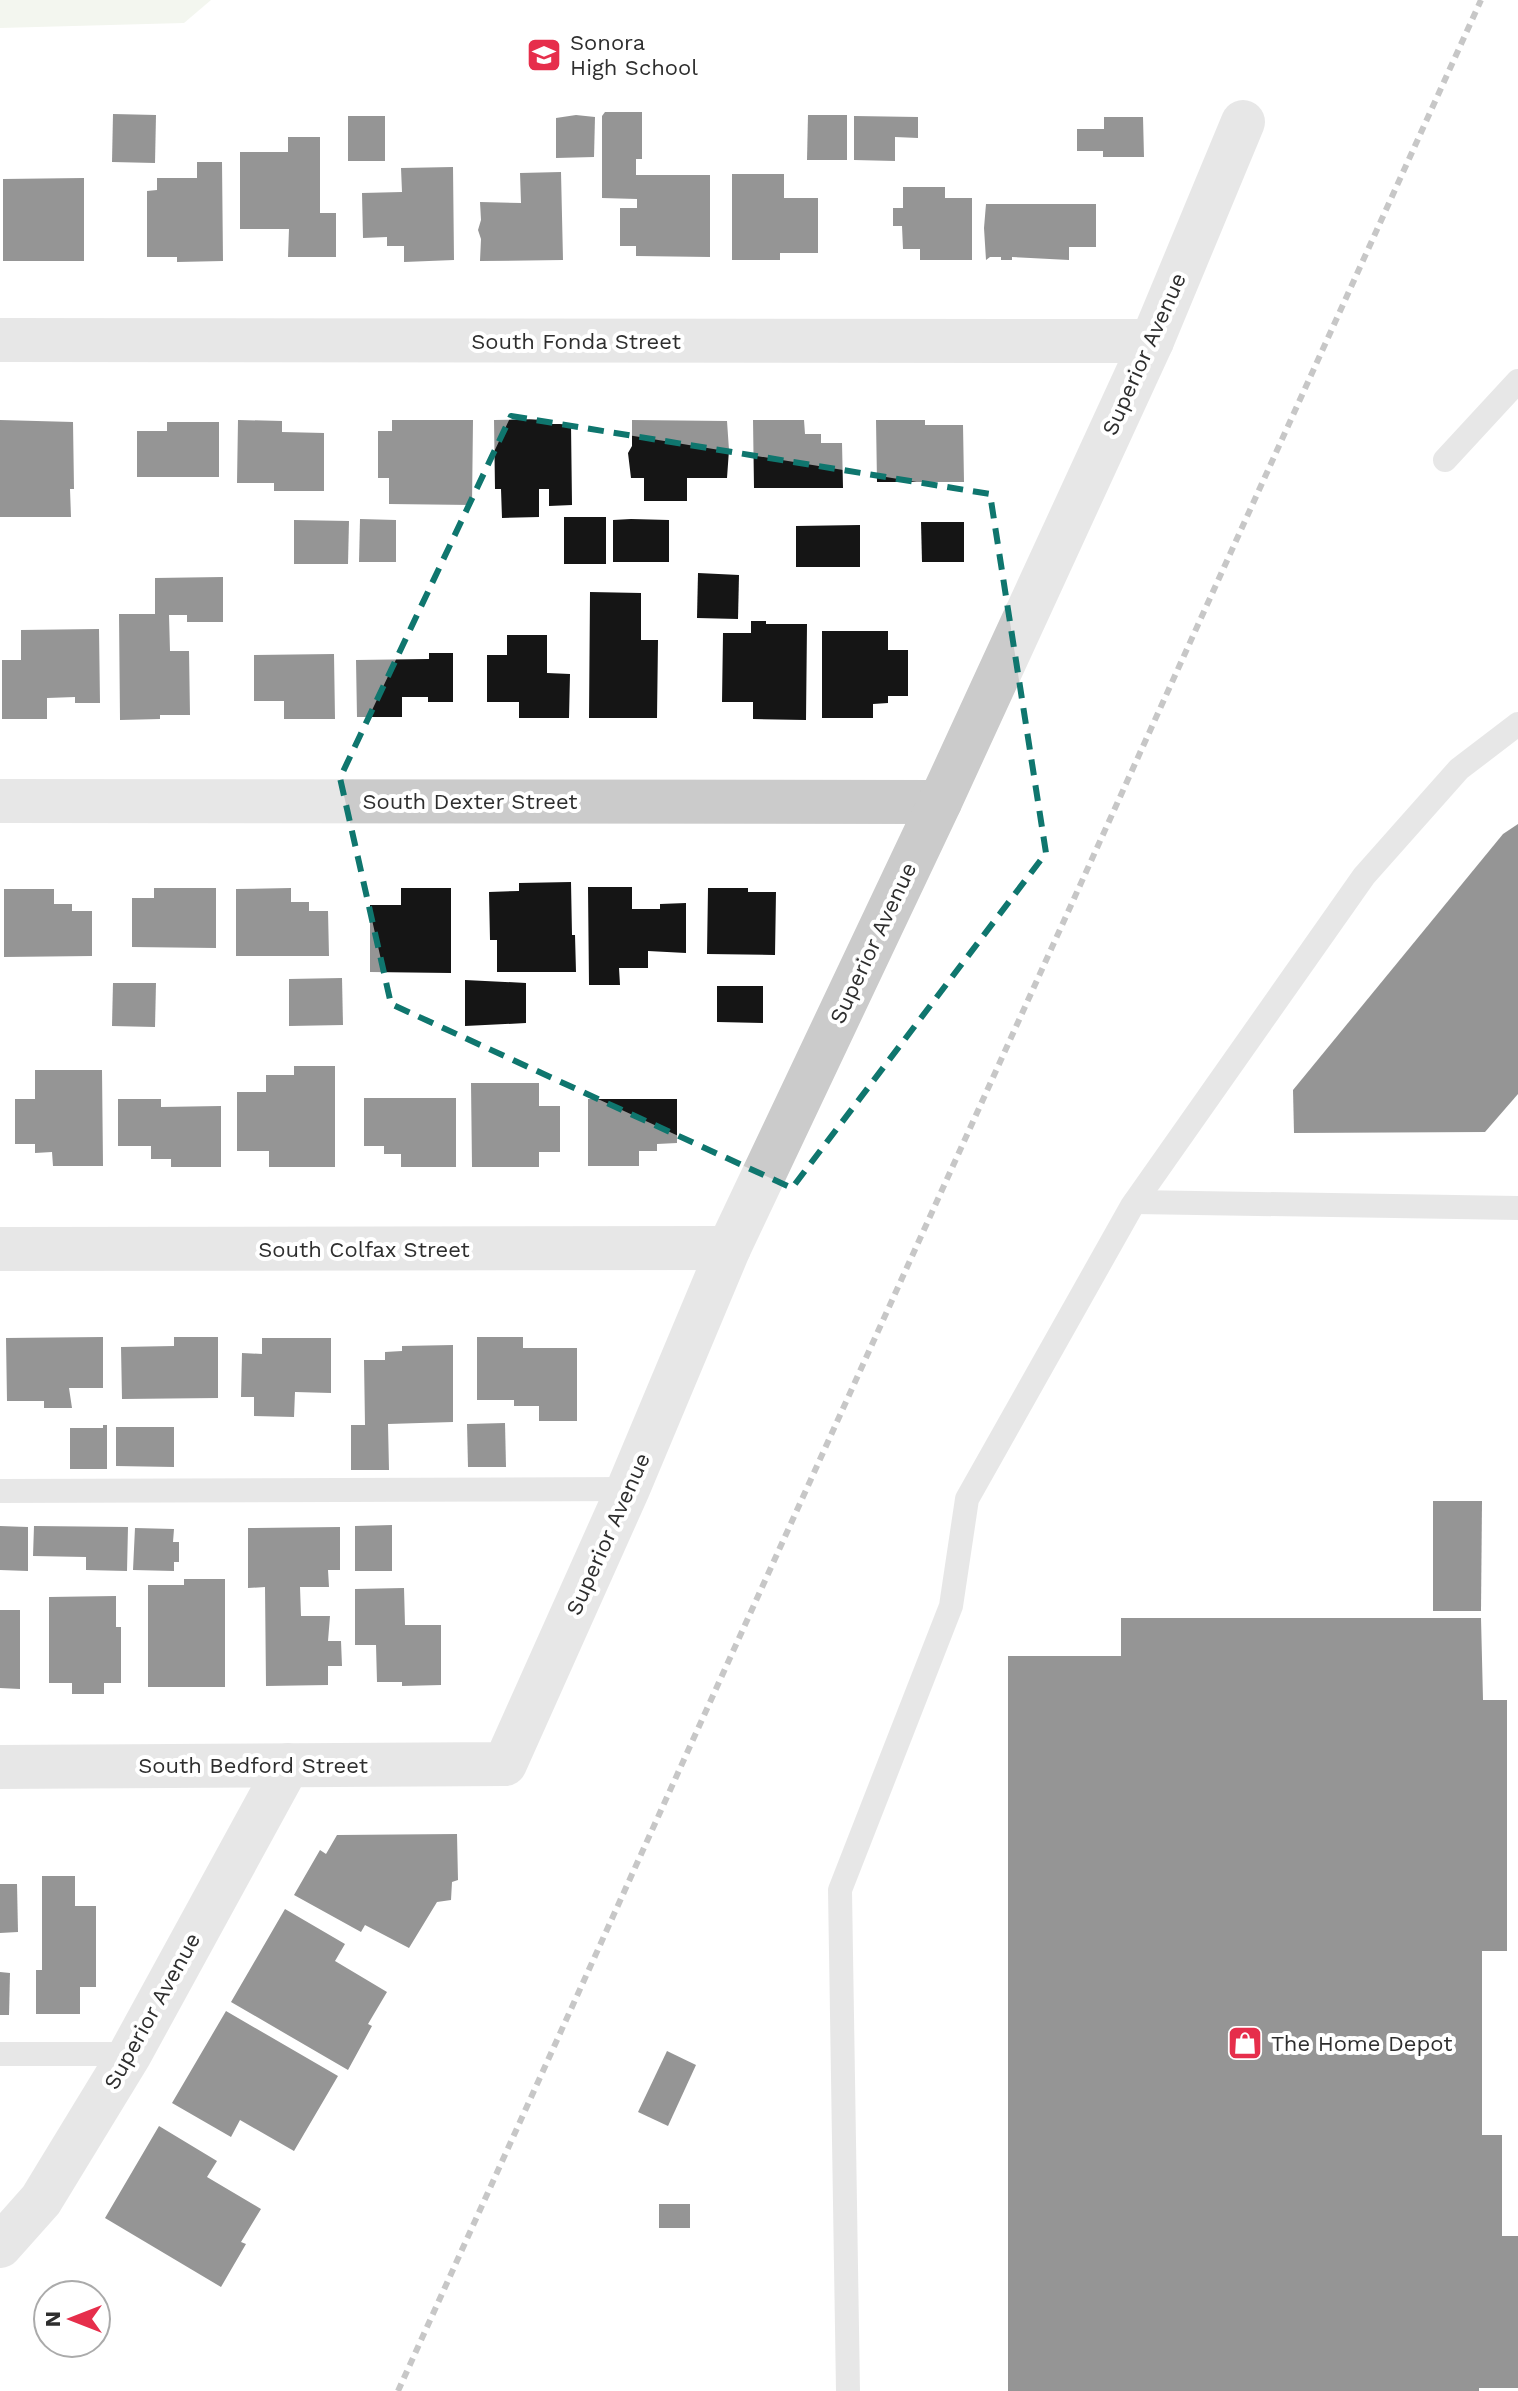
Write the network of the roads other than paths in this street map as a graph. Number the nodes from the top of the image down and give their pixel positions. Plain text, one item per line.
1 (1243, 122) dead end
2 (0, 340) edge
3 (1152, 341) junction
4 (1518, 381) edge
5 (1445, 460) dead end
6 (1518, 724) edge
7 (0, 801) edge
8 (940, 802) junction
9 (1135, 1202) junction
10 (1518, 1208) edge
11 (729, 1248) junction
12 (0, 1249) edge
13 (628, 1489) junction
14 (0, 1491) edge
15 (505, 1764) joint
16 (288, 1765) junction
17 (0, 1767) edge
18 (0, 2054) edge
19 (130, 2054) junction
20 (0, 2246) edge
21 (848, 2391) edge

1 - 3 street, Superior Avenue
2 - 3 street, South Fonda Street
3 - 8 street, Superior Avenue
4 - 5 lane
6 - 9 lane
7 - 8 street, South Dexter Street
8 - 11 street, Superior Avenue
9 - 10 lane
9 - 21 lane
11 - 12 street, South Colfax Street
11 - 13 street, Superior Avenue
13 - 14 lane
13 - 15 street, Superior Avenue
15 - 16 street, South Bedford Street
16 - 17 street, South Bedford Street
16 - 19 street, Superior Avenue
18 - 19 lane
19 - 20 street, Superior Avenue

